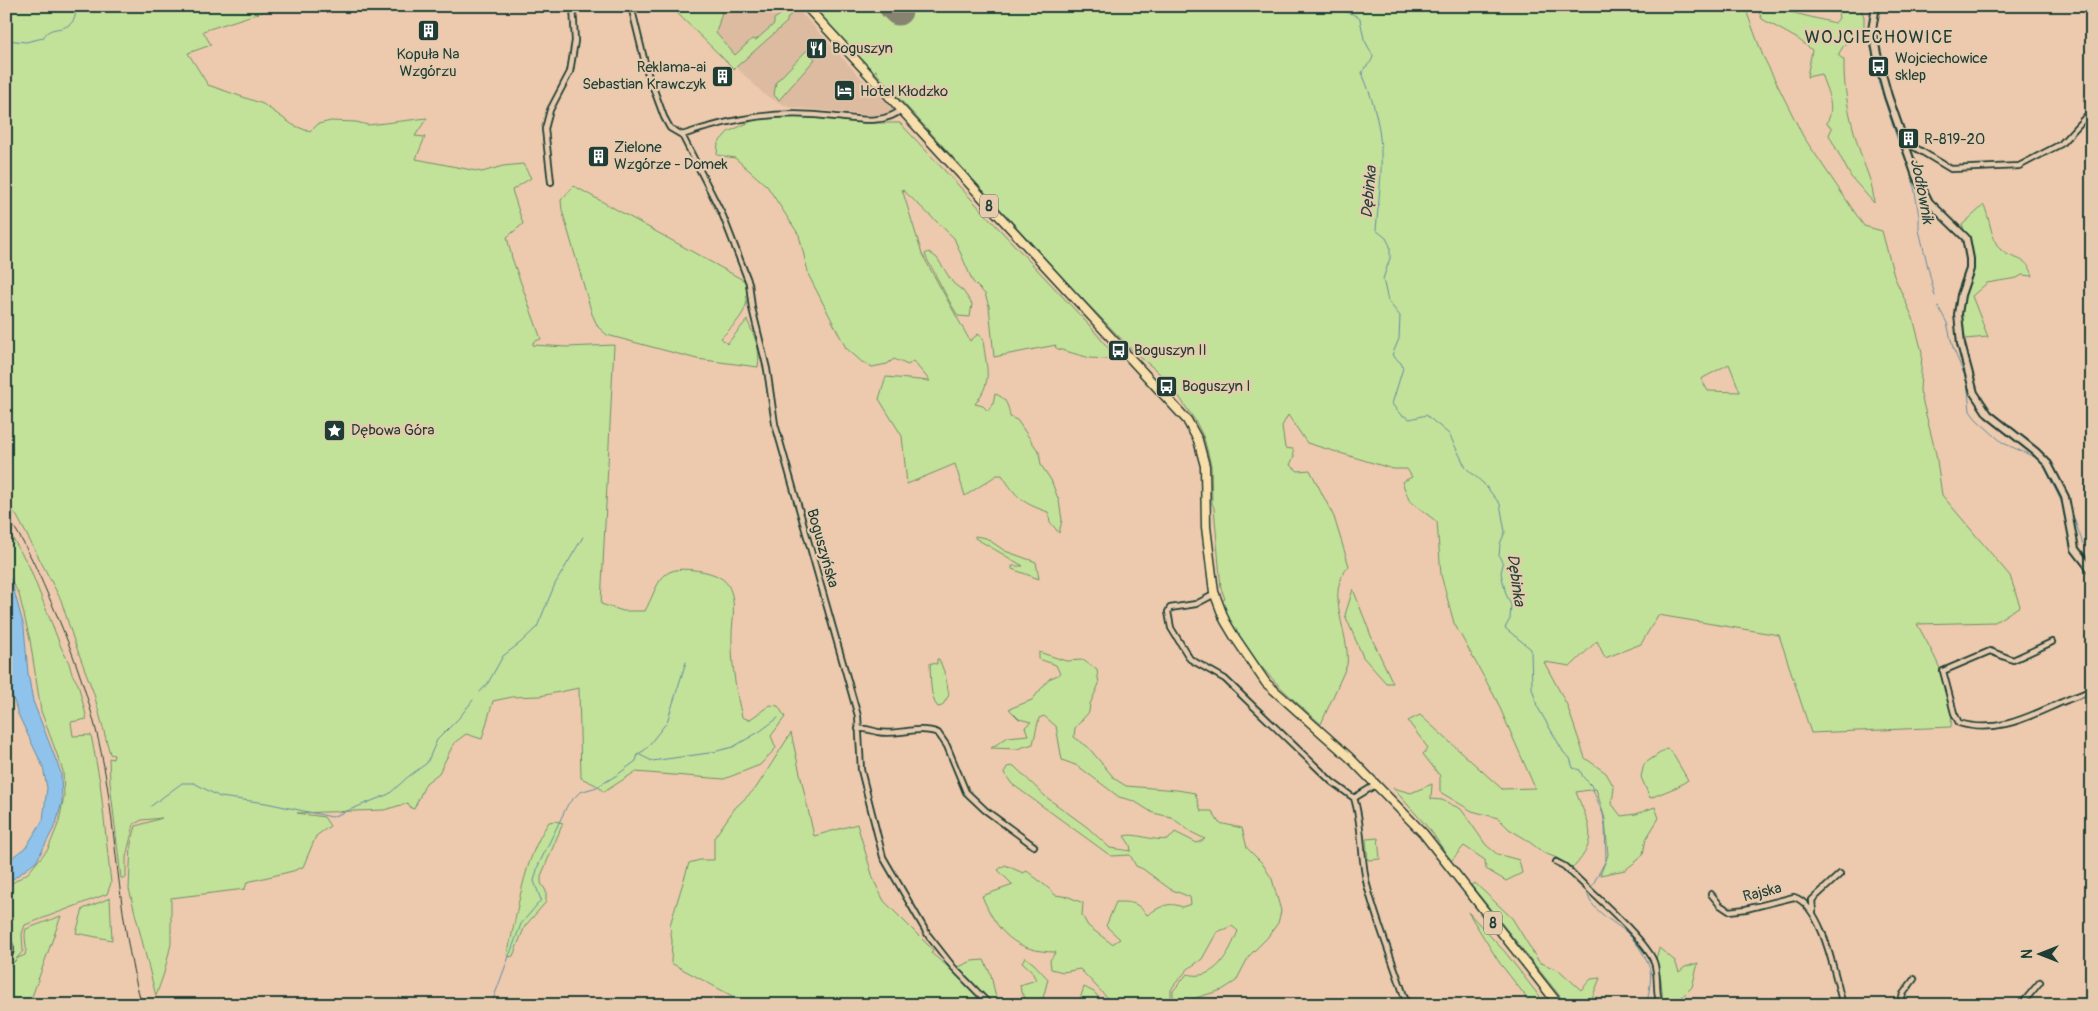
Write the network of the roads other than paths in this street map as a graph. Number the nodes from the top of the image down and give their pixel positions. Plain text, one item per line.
1 (573, 6) edge
2 (631, 6) edge
3 (806, 6) edge
4 (1876, 6) edge
5 (902, 109) junction
6 (2092, 110) edge
7 (682, 135) junction
8 (1903, 140) junction
9 (551, 182) dead end
10 (2092, 571) edge
11 (1215, 594) junction
12 (2052, 642) dead end
13 (2092, 689) edge
14 (858, 729) junction
15 (1376, 784) junction
16 (1354, 798) junction
17 (1034, 846) dead end
18 (1556, 862) dead end
19 (1840, 874) dead end
20 (1711, 894) dead end
21 (1814, 915) junction
22 (6, 940) edge
23 (6, 958) edge
24 (1914, 979) dead end
25 (2040, 982) dead end
26 (990, 1005) edge
27 (1407, 1005) edge
28 (1559, 1005) edge
29 (1660, 1005) edge
30 (1843, 1005) edge
31 (1899, 1005) edge
32 (2021, 1005) edge

1 - 9 street
2 - 7 street, Boguszyńska
3 - 5 highway, 8
4 - 8 street
5 - 7 street
5 - 11 highway, 8
6 - 8 street
7 - 14 street, Boguszyńska
8 - 10 street
11 - 15 highway, 8
11 - 16 street
12 - 13 street
14 - 17 street
14 - 26 street, Boguszyńska
15 - 16 street
15 - 28 highway, 8
16 - 27 street
18 - 29 street
19 - 21 street
20 - 21 street, Rajska
21 - 30 street, Rajska
22 - 23 street
24 - 31 street
25 - 32 street

